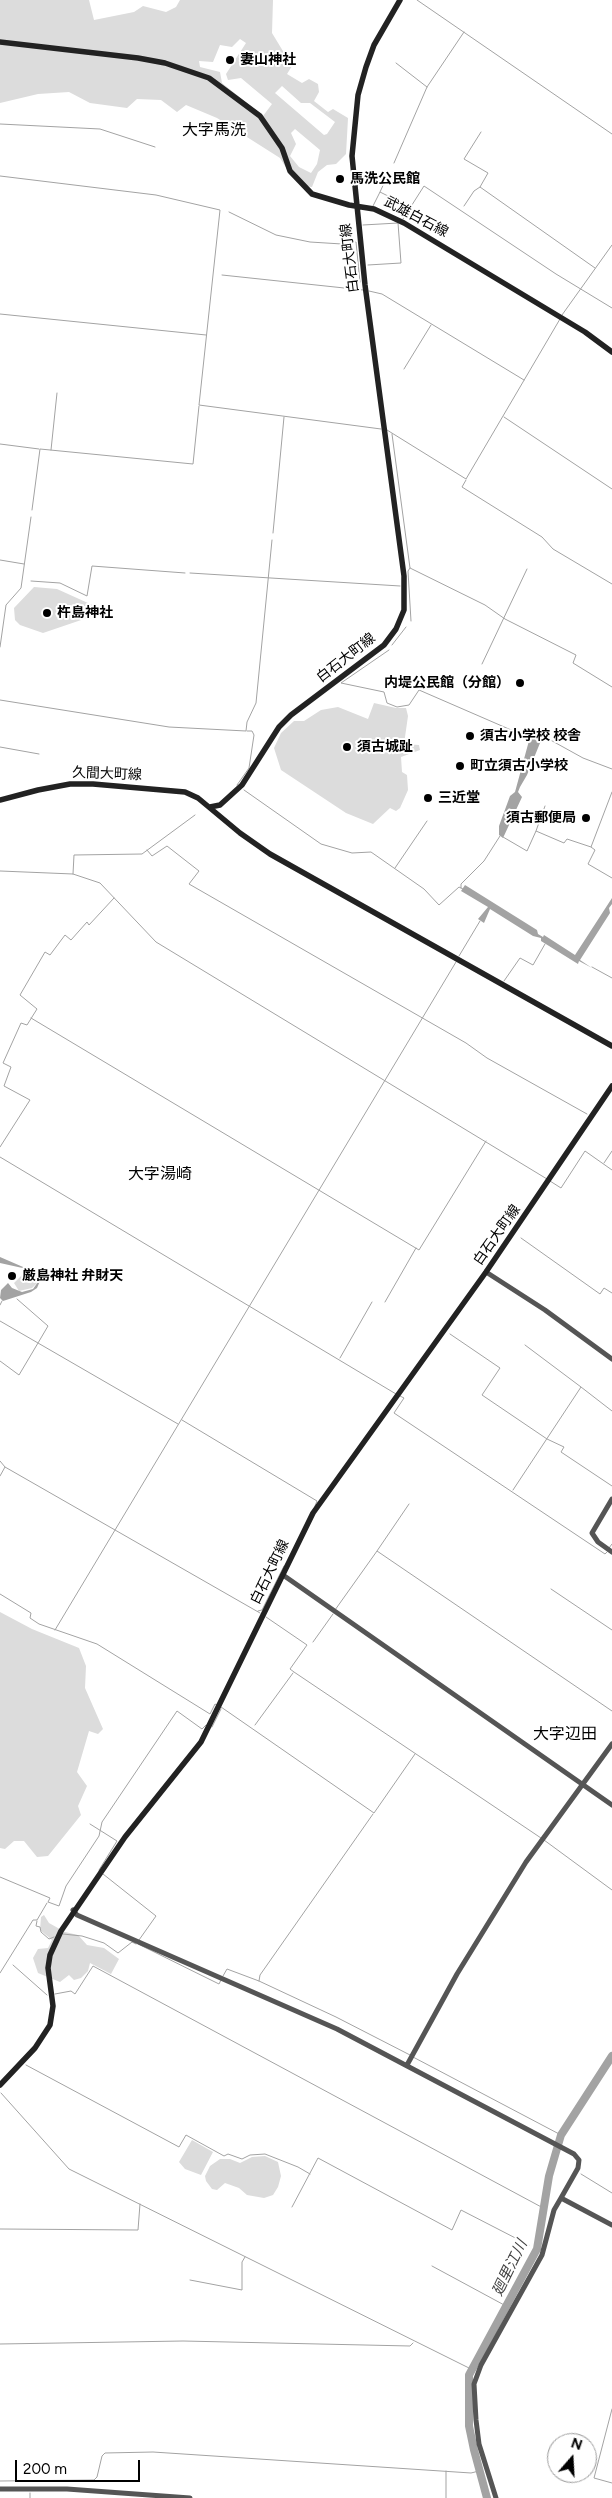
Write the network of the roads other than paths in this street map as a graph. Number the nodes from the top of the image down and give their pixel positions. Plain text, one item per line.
1 (400, 0) edge
2 (0, 42) edge
3 (356, 206) junction
4 (612, 352) edge
5 (0, 800) edge
6 (210, 808) junction
7 (612, 1046) edge
8 (612, 1086) edge
9 (486, 1272) junction
10 (612, 1359) edge
11 (612, 1499) edge
12 (610, 1550) edge
13 (283, 1575) junction
14 (612, 1744) edge
15 (583, 1786) junction
16 (612, 1805) edge
17 (73, 1910) junction
18 (407, 2065) junction
19 (0, 2085) edge
20 (561, 2198) junction
21 (612, 2224) edge
22 (0, 2489) edge
23 (189, 2498) edge
24 (496, 2498) edge

1 - 3 main road, 白石大町線
2 - 3 main road, 武雄白石線
3 - 4 main road, 武雄白石線
3 - 6 main road, 白石大町線
5 - 6 main road, 久間大町線
6 - 7 main road
8 - 9 main road, 白石大町線
9 - 10 street
9 - 13 main road, 白石大町線
11 - 12 street
13 - 15 street
13 - 17 main road, 白石大町線
14 - 15 street
15 - 16 street
15 - 18 street
17 - 18 street
17 - 19 main road, 白石大町線
18 - 20 street
20 - 21 street
20 - 24 street
22 - 23 street

